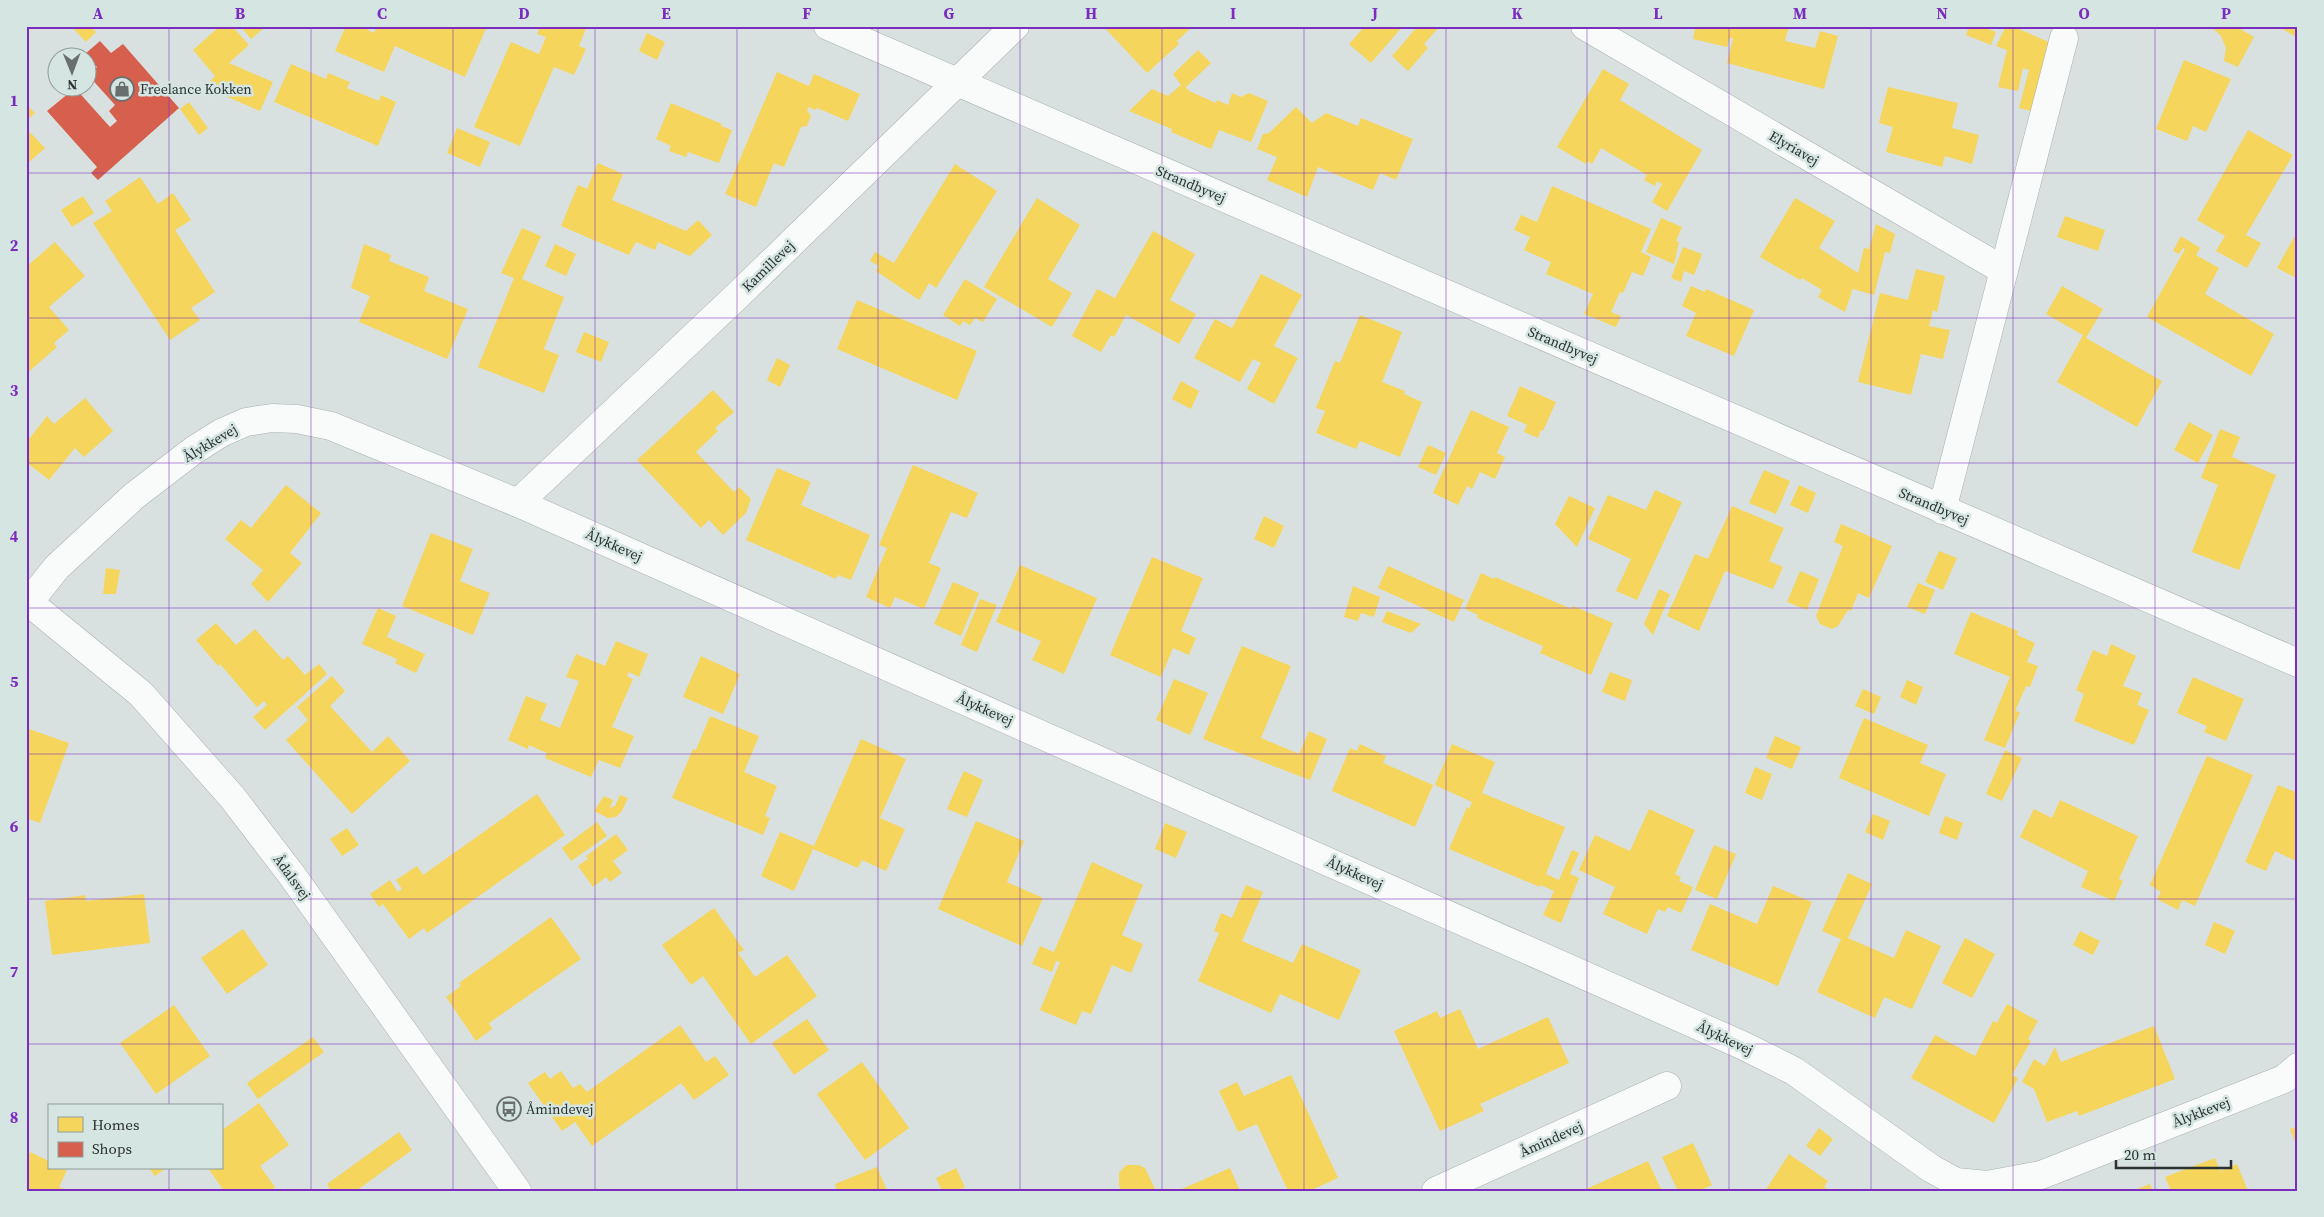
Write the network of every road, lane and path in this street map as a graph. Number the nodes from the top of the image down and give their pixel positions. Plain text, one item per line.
1 (828, 26) edge
2 (1015, 26) edge
3 (1585, 26) edge
4 (2064, 38) dead end
5 (956, 82) junction
6 (2003, 270) junction
7 (518, 503) junction
8 (1942, 510) junction
9 (28, 601) edge
10 (2298, 663) edge
11 (2298, 1066) edge
12 (1666, 1086) dead end
13 (1955, 1186) edge
14 (517, 1191) edge
15 (1436, 1191) edge

1 - 5 street, Strandbyvej
2 - 5 street, Kamillevej
3 - 6 street, Elyriavej
4 - 6 street
5 - 7 street, Kamillevej
5 - 8 street, Strandbyvej
6 - 8 street
7 - 9 street, Ålykkevej
7 - 13 street, Ålykkevej
8 - 10 street, Strandbyvej
9 - 14 street, Ådalsvej
11 - 13 street, Ålykkevej
12 - 15 street, Åmindevej

